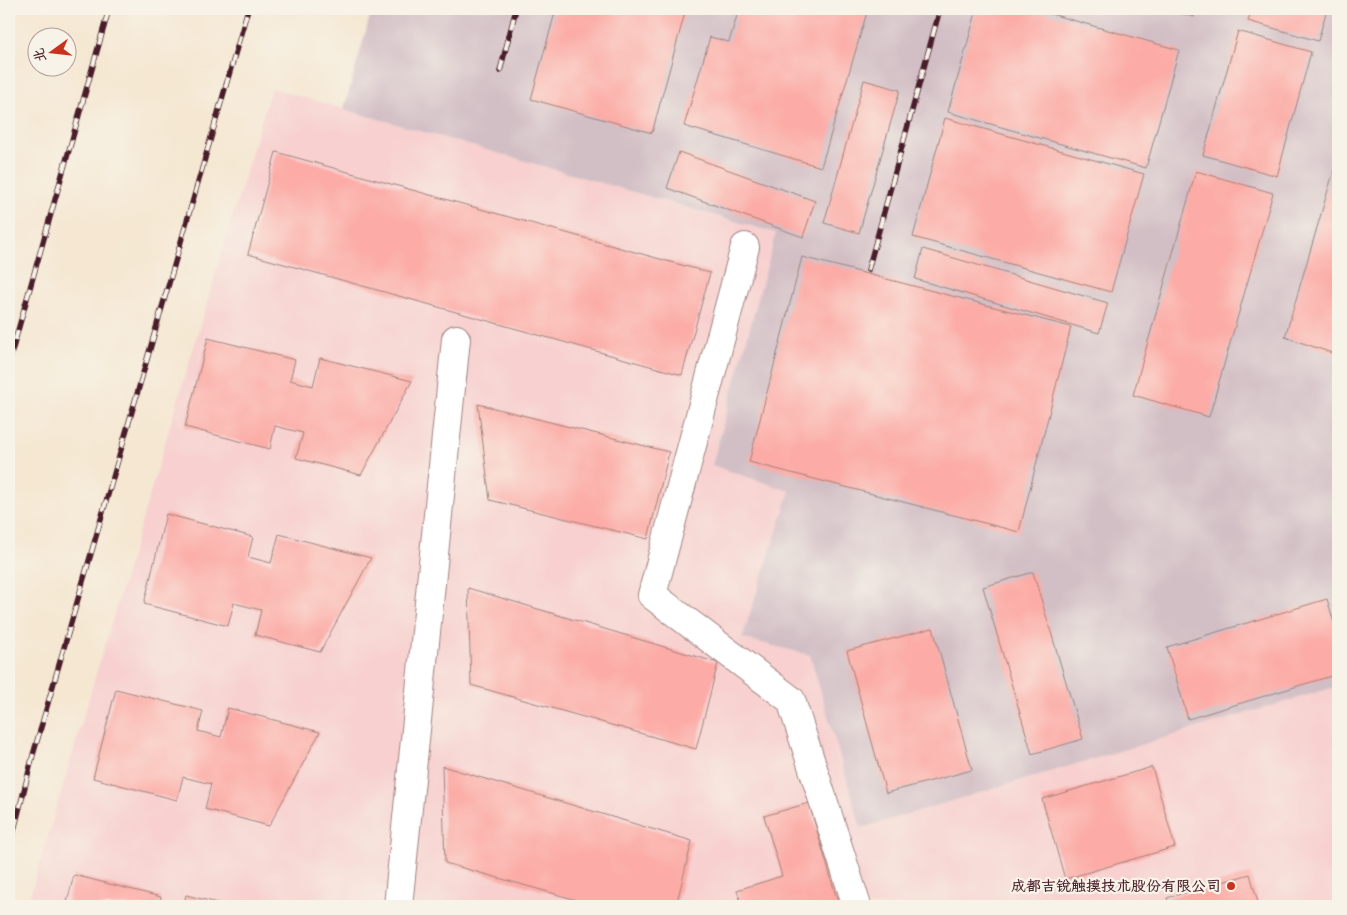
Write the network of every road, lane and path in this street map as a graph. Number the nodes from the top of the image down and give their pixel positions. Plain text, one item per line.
1 (745, 247) dead end
2 (456, 339) dead end
3 (398, 906) edge
4 (858, 906) edge

1 - 4 street
2 - 3 street

